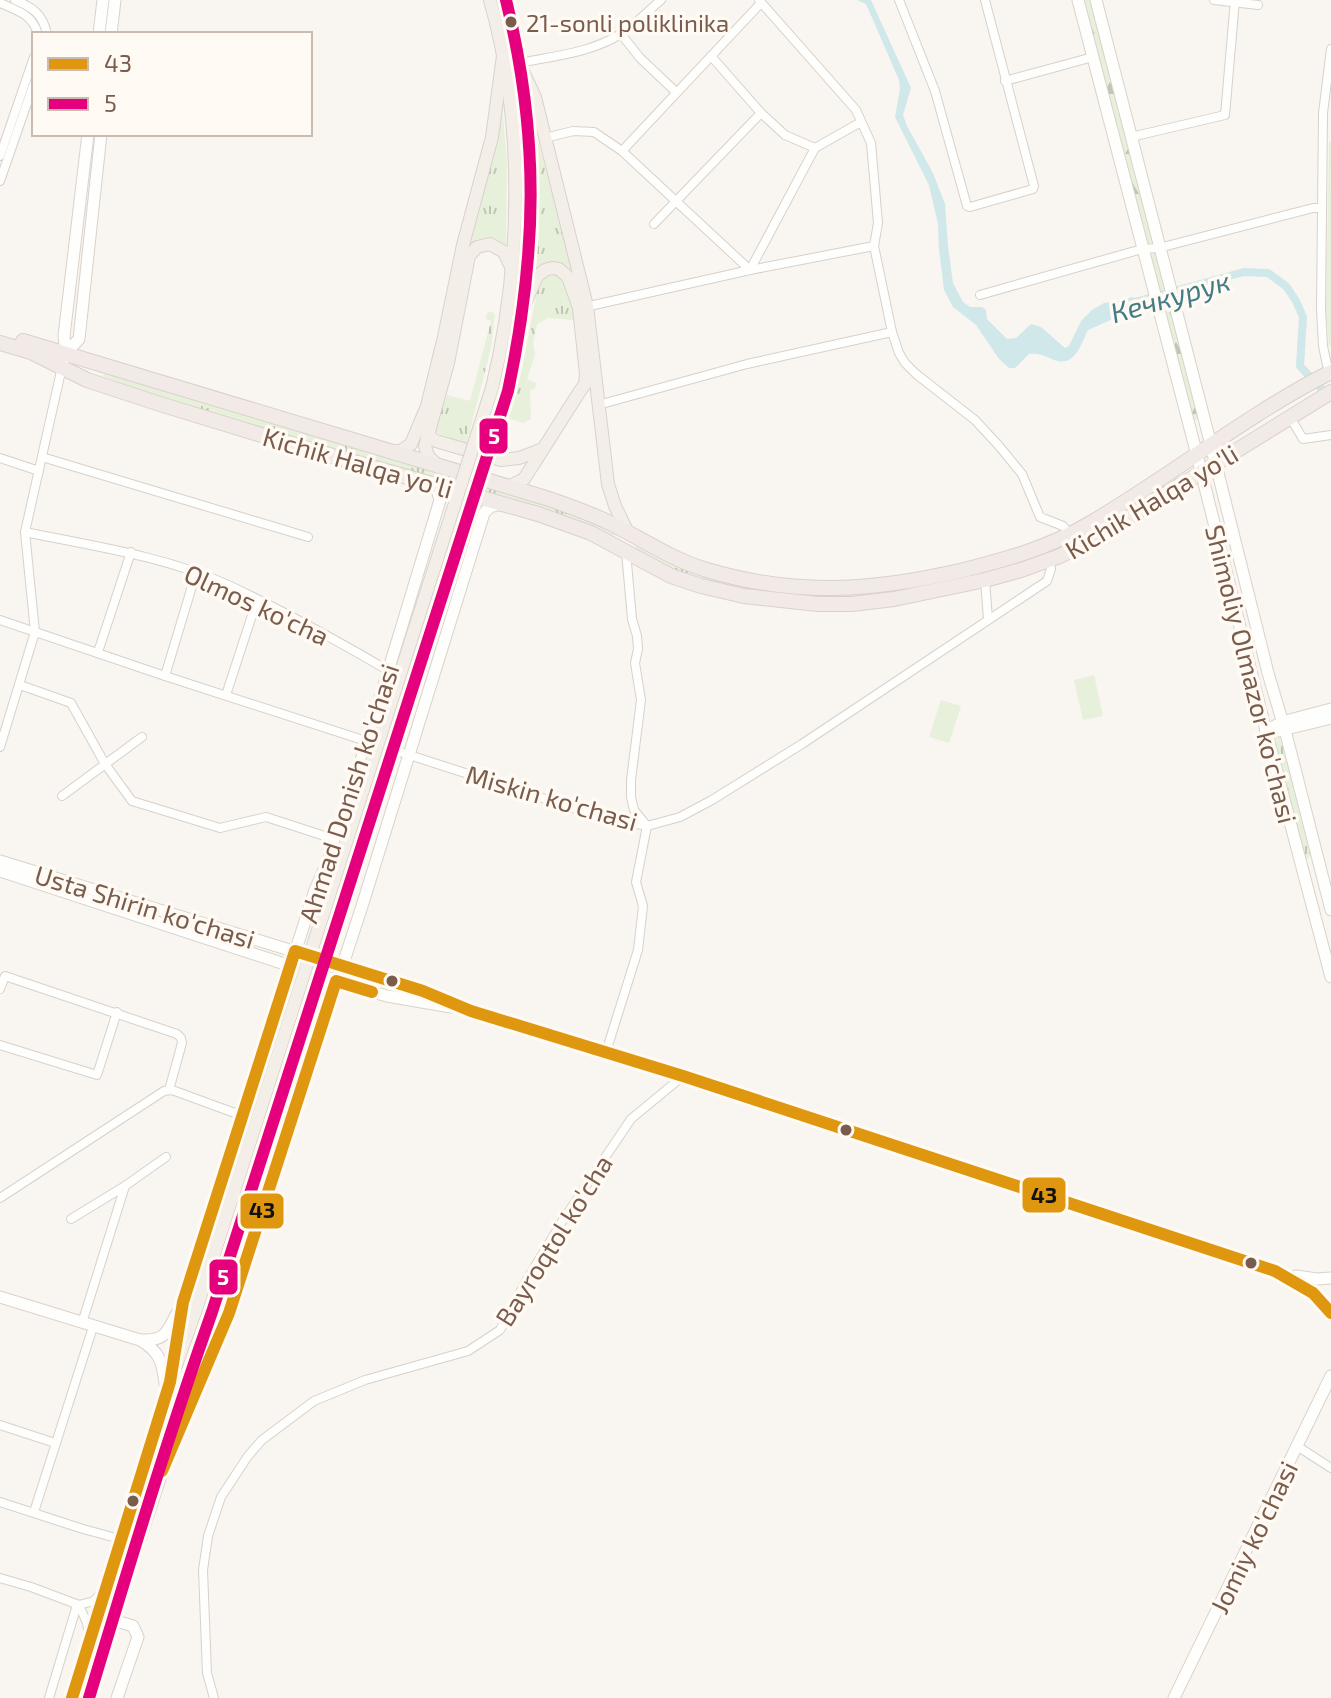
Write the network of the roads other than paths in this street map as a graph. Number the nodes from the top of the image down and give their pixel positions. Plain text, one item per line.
1 (15, 0) edge
2 (103, 0) edge
3 (115, 0) edge
4 (490, 0) edge
5 (505, 0) edge
6 (661, 0) edge
7 (899, 0) edge
8 (985, 0) edge
9 (1078, 0) edge
10 (1096, 0) edge
11 (1214, 0) edge
12 (1234, 1) edge
13 (760, 2) edge
14 (0, 3) edge
15 (1258, 5) dead end
16 (37, 32) edge
17 (46, 32) edge
18 (99, 32) edge
19 (111, 32) edge
20 (621, 34) junction
21 (1331, 49) edge
22 (503, 56) junction
23 (711, 56) junction
24 (1093, 57) junction
25 (32, 63) edge
26 (519, 63) junction
27 (1005, 81) junction
28 (32, 89) edge
29 (676, 92) junction
30 (535, 97) junction
31 (761, 113) junction
32 (861, 122) junction
33 (88, 136) edge
34 (101, 136) edge
35 (1131, 137) junction
36 (545, 138) junction
37 (528, 147) junction
38 (815, 148) junction
39 (622, 151) junction
40 (0, 156) edge
41 (0, 181) edge
42 (676, 201) junction
43 (1322, 208) junction
44 (654, 224) dead end
45 (874, 246) junction
46 (1159, 248) junction
47 (1142, 249) junction
48 (512, 270) junction
49 (750, 270) junction
50 (980, 295) dead end
51 (583, 307) junction
52 (520, 315) junction
53 (892, 332) junction
54 (0, 334) edge
55 (0, 343) edge
56 (64, 360) junction
57 (595, 365) junction
58 (1330, 373) edge
59 (498, 390) junction
60 (1331, 392) edge
61 (598, 405) junction
62 (424, 417) junction
63 (1290, 417) junction
64 (427, 435) junction
65 (1331, 435) edge
66 (1211, 445) junction
67 (545, 447) junction
68 (392, 451) junction
69 (1197, 455) junction
70 (42, 457) junction
71 (0, 458) edge
72 (1215, 463) junction
73 (436, 464) junction
74 (39, 471) junction
75 (1201, 472) junction
76 (430, 483) junction
77 (510, 486) junction
78 (503, 504) junction
79 (25, 532) junction
80 (628, 533) junction
81 (1070, 535) junction
82 (308, 537) dead end
83 (623, 549) junction
84 (131, 552) junction
85 (1049, 560) junction
86 (196, 573) junction
87 (985, 580) junction
88 (257, 600) junction
89 (988, 619) junction
90 (0, 620) edge
91 (35, 632) junction
92 (98, 652) junction
93 (389, 671) junction
94 (165, 676) junction
95 (20, 685) junction
96 (226, 695) junction
97 (1331, 709) edge
98 (1331, 718) edge
99 (1284, 726) junction
100 (1266, 731) junction
101 (142, 737) dead end
102 (368, 741) junction
103 (0, 747) edge
104 (409, 754) junction
105 (105, 764) junction
106 (62, 796) dead end
107 (647, 826) junction
108 (337, 840) junction
109 (0, 861) edge
110 (1318, 861) junction
111 (1302, 866) junction
112 (0, 871) edge
113 (315, 890) junction
114 (363, 903) junction
115 (1331, 910) edge
116 (295, 951) junction
117 (290, 966) junction
118 (342, 966) junction
119 (1331, 977) edge
120 (336, 981) junction
121 (0, 989) edge
122 (279, 1001) junction
123 (471, 1011) junction
124 (117, 1012) junction
125 (326, 1016) junction
126 (0, 1045) edge
127 (606, 1052) junction
128 (683, 1076) junction
129 (169, 1090) junction
130 (243, 1116) junction
131 (166, 1157) dead end
132 (125, 1186) junction
133 (0, 1198) edge
134 (71, 1219) dead end
135 (1275, 1271) junction
136 (1331, 1278) edge
137 (0, 1297) edge
138 (183, 1302) junction
139 (229, 1313) joint
140 (1331, 1313) edge
141 (88, 1325) junction
142 (140, 1340) junction
143 (1331, 1376) edge
144 (168, 1387) junction
145 (0, 1425) edge
146 (55, 1443) junction
147 (1297, 1446) junction
148 (166, 1459) junction
149 (1331, 1468) edge
150 (0, 1502) edge
151 (34, 1512) junction
152 (120, 1539) junction
153 (0, 1578) edge
154 (105, 1589) junction
155 (78, 1605) junction
156 (113, 1620) junction
157 (90, 1640) junction
158 (74, 1692) edge
159 (88, 1694) edge
160 (49, 1698) edge
161 (117, 1698) edge
162 (214, 1698) edge
163 (1174, 1698) edge

1 - 17 street
2 - 18 main road
3 - 19 main road
4 - 22 main road, Ahmad Donish ko'chasi
5 - 26 main road, Ahmad Donish ko'chasi
6 - 20 street
7 - 27 street
8 - 27 street
9 - 24 main road, Shimoliy Olmazor ko'chasi
10 - 35 main road, Shimoliy Olmazor ko'chasi
11 - 12 street
12 - 15 street
12 - 35 street
13 - 23 street
13 - 32 street
14 - 16 street
20 - 26 street
20 - 29 street
21 - 43 street
22 - 48 main road, Ahmad Donish ko'chasi
22 - 62 main road
23 - 29 street
23 - 31 street
24 - 27 street
24 - 47 main road, Shimoliy Olmazor ko'chasi
25 - 40 street
26 - 30 main road
26 - 37 main road, Ahmad Donish ko'chasi
28 - 41 street
29 - 39 street
30 - 36 main road
30 - 37 main road
31 - 38 street
31 - 42 street
32 - 38 street
32 - 45 street
33 - 56 main road
34 - 56 main road
35 - 46 main road, Shimoliy Olmazor ko'chasi
36 - 39 street
36 - 51 main road
37 - 52 main road, Ahmad Donish ko'chasi
38 - 49 street
39 - 42 street
42 - 44 street
42 - 49 street
43 - 46 street
43 - 58 street
45 - 49 street
45 - 53 street
46 - 47 street
46 - 66 main road, Shimoliy Olmazor ko'chasi
47 - 50 street
47 - 69 main road, Shimoliy Olmazor ko'chasi
48 - 59 main road, Ahmad Donish ko'chasi
48 - 64 main road
49 - 51 street
51 - 52 main road
51 - 57 main road
51 - 67 main road
52 - 59 main road, Ahmad Donish ko'chasi
53 - 61 street
53 - 81 street
54 - 56 highway, Kichik Halqa yo'li
55 - 56 highway, Kichik Halqa yo'li
56 - 68 highway, Kichik Halqa yo'li
56 - 70 street
56 - 76 highway, Kichik Halqa yo'li
57 - 61 main road
57 - 67 main road
58 - 66 highway, Kichik Halqa yo'li
59 - 144 main road, Ahmad Donish ko'chasi, bridge
59 - 148 main road, Ahmad Donish ko'chasi, bridge
60 - 63 highway, Kichik Halqa yo'li
61 - 80 main road
62 - 64 main road
62 - 68 main road
63 - 65 street
63 - 72 highway, Kichik Halqa yo'li
64 - 67 main road
64 - 73 main road
66 - 69 highway, Kichik Halqa yo'li
66 - 72 main road, Shimoliy Olmazor ko'chasi
67 - 77 main road
68 - 73 highway, Kichik Halqa yo'li
69 - 75 main road, Shimoliy Olmazor ko'chasi
69 - 81 highway, Kichik Halqa yo'li
70 - 74 street
70 - 82 street
71 - 74 street
72 - 75 highway, Kichik Halqa yo'li
72 - 99 main road, Shimoliy Olmazor ko'chasi
73 - 77 highway, Kichik Halqa yo'li
74 - 79 street
75 - 85 highway, Kichik Halqa yo'li
75 - 100 main road, Shimoliy Olmazor ko'chasi
76 - 78 highway, Kichik Halqa yo'li
76 - 93 main road, Ahmad Donish ko'chasi
77 - 80 highway, Kichik Halqa yo'li
78 - 83 highway, Kichik Halqa yo'li
78 - 104 main road, Ahmad Donish ko'chasi
79 - 84 street, Olmos ko'cha
79 - 91 street
80 - 81 highway, Kichik Halqa yo'li
80 - 83 highway
83 - 87 highway, Kichik Halqa yo'li
83 - 107 street
84 - 86 street, Olmos ko'cha
84 - 92 street
85 - 87 highway, Kichik Halqa yo'li
85 - 89 street, Miskin ko'chasi
86 - 88 street, Olmos ko'cha
86 - 94 street
87 - 89 street
88 - 93 street, Olmos ko'cha
88 - 96 street
89 - 107 street, Miskin ko'chasi
90 - 91 street, Miskin ko'chasi
91 - 92 street, Miskin ko'chasi
91 - 95 street
92 - 94 street, Miskin ko'chasi
93 - 102 main road, Ahmad Donish ko'chasi
94 - 96 street, Miskin ko'chasi
95 - 103 street
95 - 105 street
96 - 102 street, Miskin ko'chasi
97 - 99 main road
98 - 99 main road
99 - 100 main road
99 - 110 main road, Shimoliy Olmazor ko'chasi
100 - 111 main road, Shimoliy Olmazor ko'chasi
101 - 105 street
102 - 104 street, Miskin ko'chasi
102 - 108 main road, Ahmad Donish ko'chasi
104 - 107 street, Miskin ko'chasi
104 - 114 main road, Ahmad Donish ko'chasi
105 - 106 street
105 - 108 street
107 - 127 street
108 - 113 main road, Ahmad Donish ko'chasi
109 - 116 main road, Usta Shirin ko'chasi
110 - 111 main road
110 - 115 main road, Shimoliy Olmazor ko'chasi
111 - 119 main road, Shimoliy Olmazor ko'chasi
112 - 117 main road, Usta Shirin ko'chasi
113 - 114 main road
113 - 116 main road, Ahmad Donish ko'chasi
114 - 118 main road, Ahmad Donish ko'chasi
116 - 117 main road, Ahmad Donish ko'chasi
116 - 118 main road, Usta Shirin ko'chasi
117 - 120 main road, Usta Shirin ko'chasi
117 - 122 main road, Ahmad Donish ko'chasi
118 - 120 main road, Ahmad Donish ko'chasi
118 - 123 main road, Usta Shirin ko'chasi
120 - 123 main road, Usta Shirin ko'chasi
120 - 125 main road, Ahmad Donish ko'chasi
121 - 124 street
122 - 125 main road
122 - 130 main road, Ahmad Donish ko'chasi
123 - 127 main road, Usta Shirin ko'chasi
124 - 126 street
124 - 129 street
125 - 139 main road, Ahmad Donish ko'chasi
127 - 128 main road, Usta Shirin ko'chasi
128 - 135 main road, Usta Shirin ko'chasi
128 - 162 street, Bayroqtol ko'cha
129 - 130 street
129 - 133 street
130 - 138 main road, Ahmad Donish ko'chasi
131 - 132 street
132 - 134 street
132 - 141 street
135 - 136 main road, Usta Shirin ko'chasi
135 - 140 main road, Usta Shirin ko'chasi
137 - 141 main road
138 - 142 main road
138 - 144 main road, Ahmad Donish ko'chasi
139 - 148 main road
141 - 142 main road
141 - 146 street
142 - 144 main road
143 - 147 main road, Jomiy ko'chasi
144 - 152 main road, Ahmad Donish ko'chasi
145 - 146 street
146 - 151 street
147 - 149 street
147 - 163 main road, Jomiy ko'chasi
148 - 156 main road, Ahmad Donish ko'chasi
150 - 151 street
151 - 152 street
152 - 154 main road, Ahmad Donish ko'chasi
153 - 155 street
154 - 155 street
154 - 157 main road, Ahmad Donish ko'chasi
155 - 157 street
155 - 160 street
156 - 159 main road, Ahmad Donish ko'chasi
156 - 161 main road
157 - 158 main road, Ahmad Donish ko'chasi

